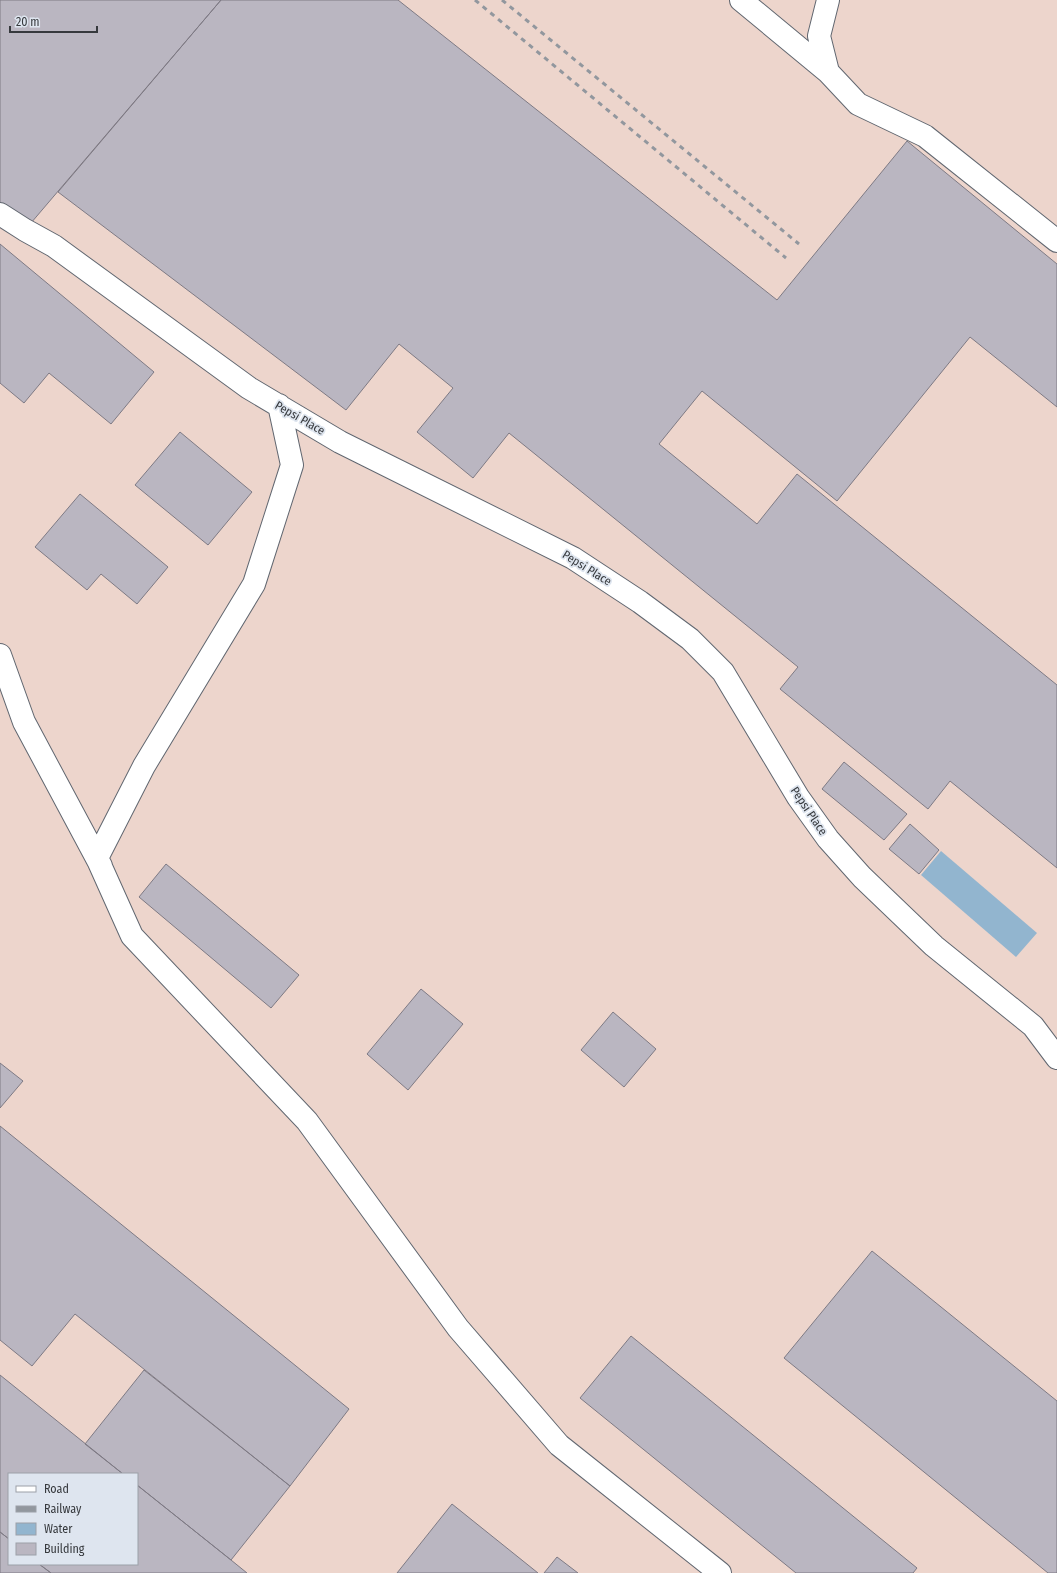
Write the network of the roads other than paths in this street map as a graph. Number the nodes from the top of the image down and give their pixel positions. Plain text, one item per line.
1 (741, 0) edge
2 (828, 0) edge
3 (828, 72) junction
4 (0, 214) edge
5 (1057, 241) edge
6 (278, 405) junction
7 (0, 655) edge
8 (101, 866) junction
9 (1057, 1058) edge
10 (720, 1573) edge

1 - 3 lane
2 - 3 lane
3 - 5 lane
4 - 6 lane, Pepsi Place
6 - 8 lane
6 - 9 lane, Pepsi Place
7 - 8 lane
8 - 10 lane

